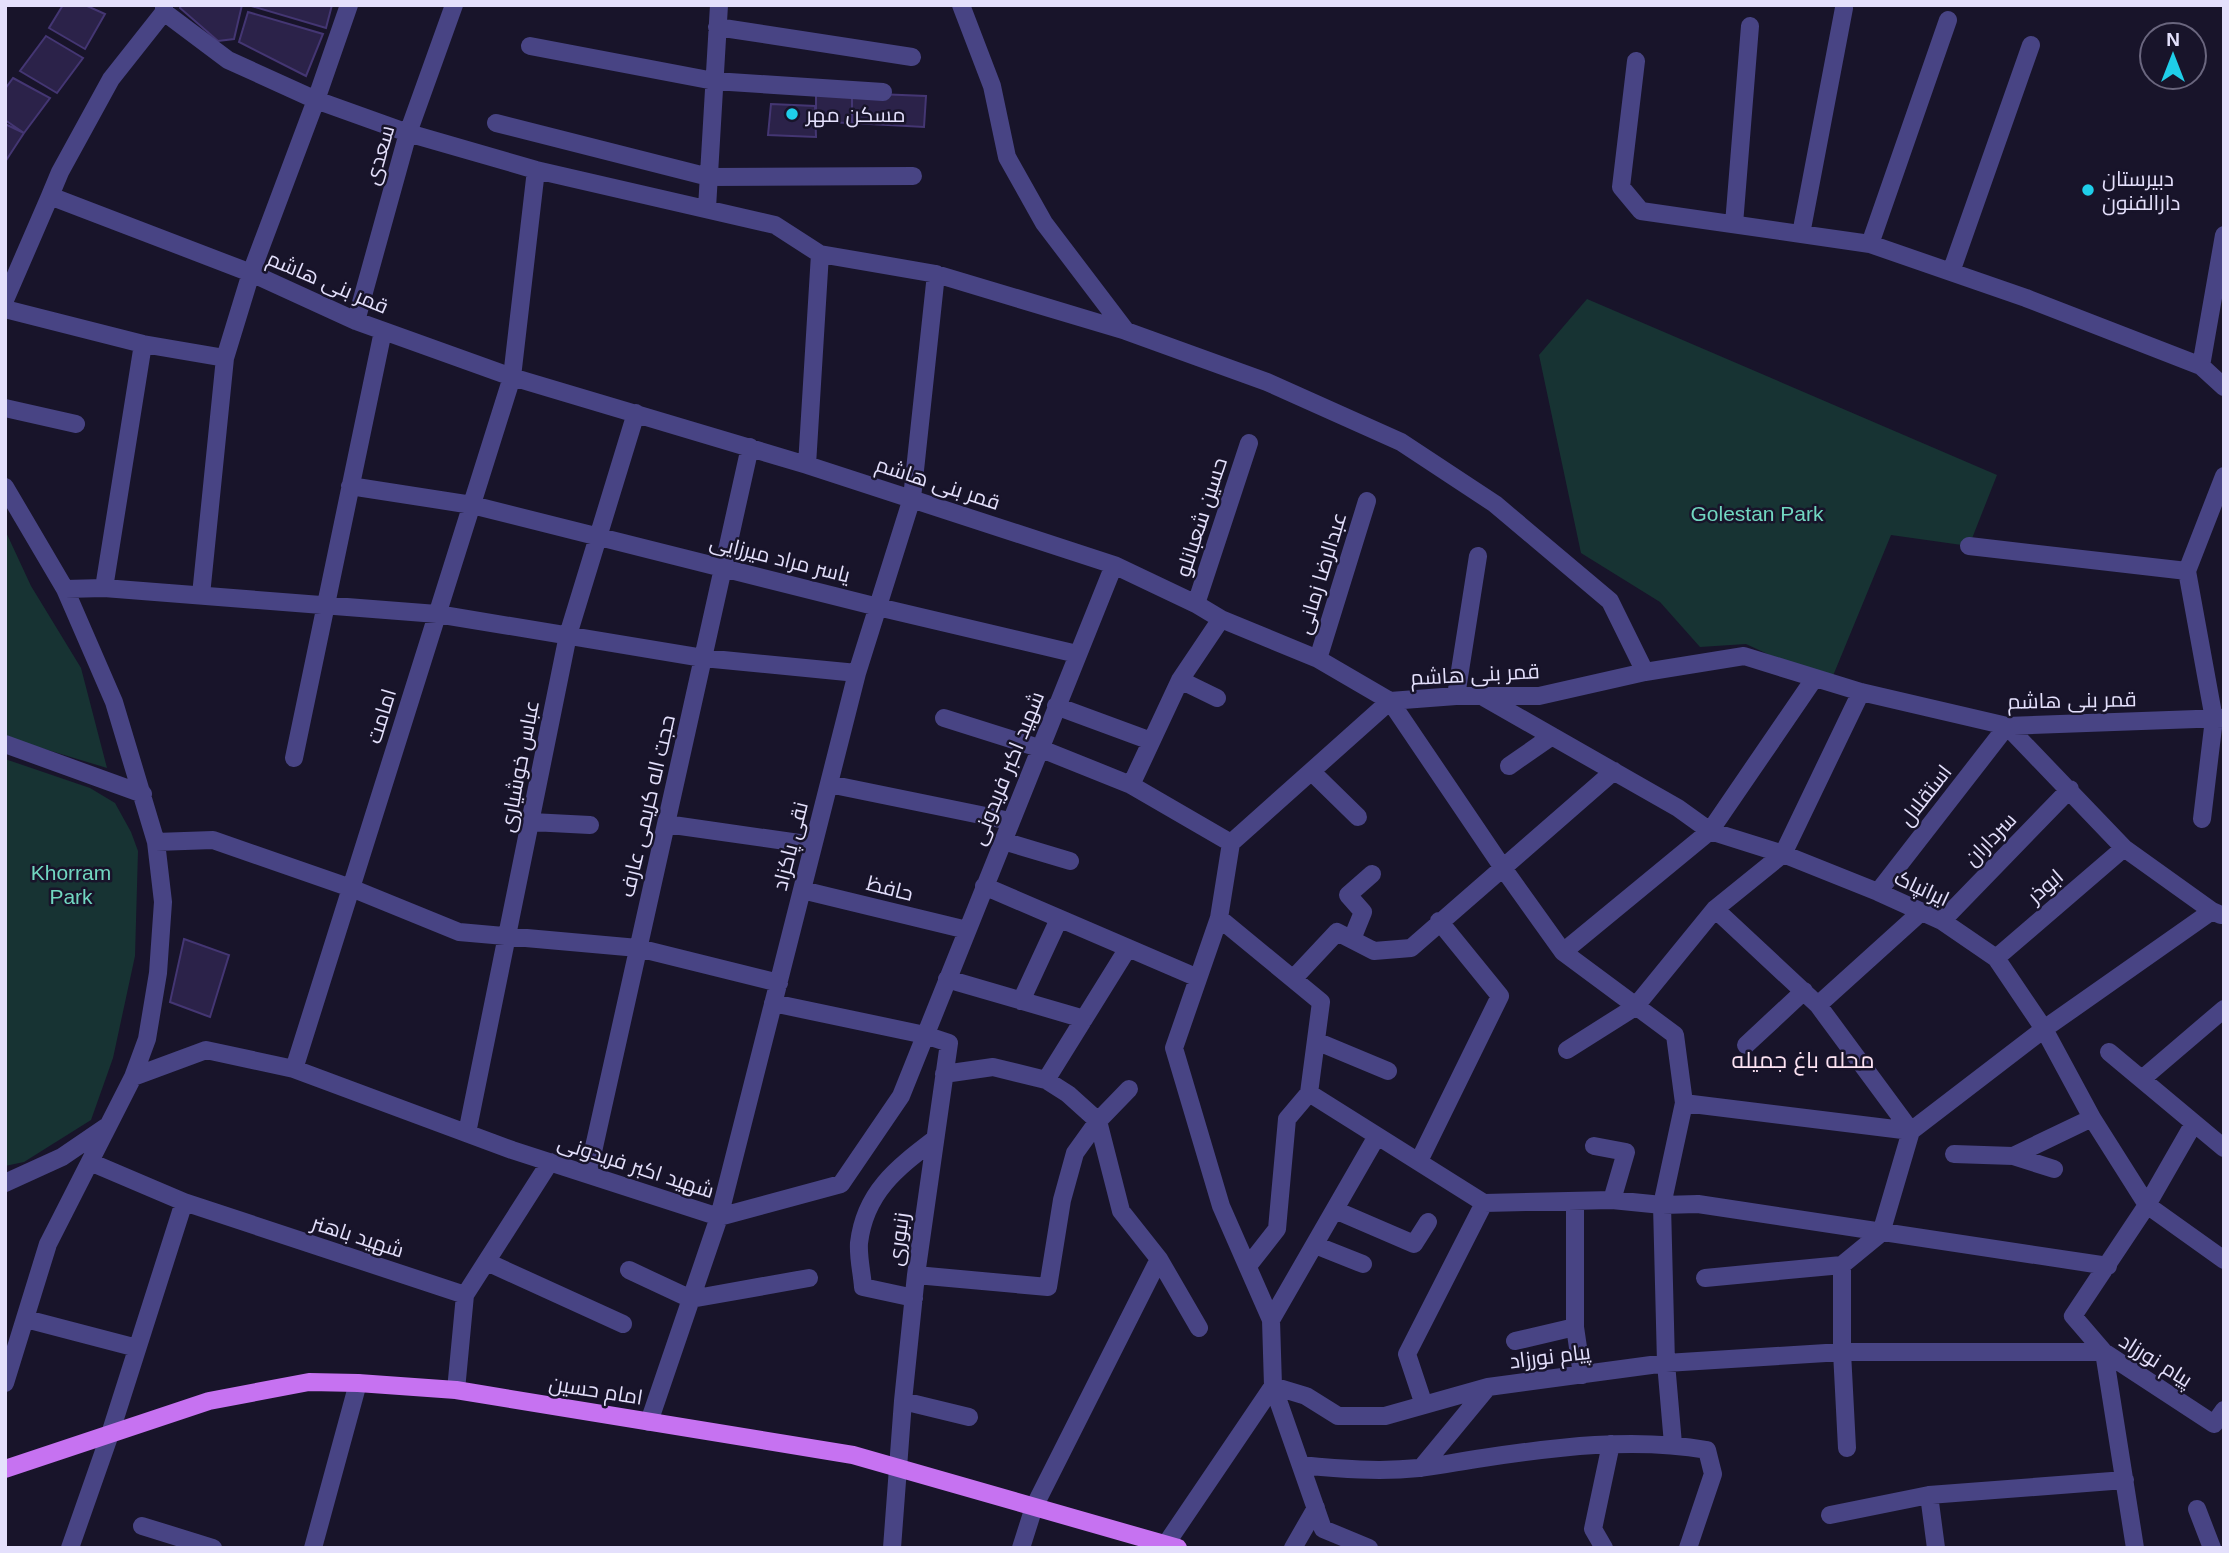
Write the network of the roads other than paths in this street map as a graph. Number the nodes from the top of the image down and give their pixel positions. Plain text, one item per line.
1 (349, 5) edge
2 (454, 5) edge
3 (719, 5) edge
4 (961, 5) edge
5 (1844, 8) dead end
6 (164, 9) edge
7 (1948, 20) dead end
8 (1749, 26) dead end
9 (717, 27) junction
10 (2031, 45) dead end
11 (530, 46) dead end
12 (912, 57) dead end
13 (1636, 61) dead end
14 (714, 81) junction
15 (883, 92) dead end
16 (316, 100) junction
17 (496, 123) dead end
18 (408, 133) junction
19 (536, 170) junction
20 (912, 176) dead end
21 (709, 177) junction
22 (50, 196) junction
23 (707, 208) junction
24 (1734, 224) junction
25 (1801, 234) junction
26 (2224, 235) edge
27 (1870, 244) junction
28 (820, 254) junction
29 (1951, 272) junction
30 (251, 273) junction
31 (936, 274) junction
32 (5, 300) edge
33 (5, 309) edge
34 (356, 321) junction
35 (383, 331) junction
36 (1126, 331) junction
37 (143, 344) junction
38 (225, 358) junction
39 (2201, 366) junction
40 (512, 377) junction
41 (2224, 387) edge
42 (5, 408) edge
43 (636, 413) junction
44 (75, 424) dead end
45 (1249, 443) dead end
46 (750, 447) junction
47 (807, 465) junction
48 (2224, 476) edge
49 (350, 486) junction
50 (5, 487) edge
51 (912, 498) junction
52 (1367, 501) dead end
53 (472, 505) junction
54 (600, 536) junction
55 (1969, 546) dead end
56 (1478, 556) dead end
57 (1114, 565) junction
58 (723, 567) junction
59 (2187, 571) junction
60 (104, 588) junction
61 (65, 589) junction
62 (201, 595) junction
63 (325, 604) junction
64 (1196, 604) junction
65 (878, 607) junction
66 (437, 614) junction
67 (1221, 619) junction
68 (568, 635) junction
69 (1077, 654) junction
70 (703, 658) junction
71 (1318, 659) junction
72 (1645, 672) junction
73 (857, 673) junction
74 (1814, 679) junction
75 (1180, 680) junction
76 (1861, 692) junction
77 (1457, 696) junction
78 (1482, 696) junction
79 (1217, 698) dead end
80 (1390, 701) junction
81 (1056, 706) junction
82 (944, 718) dead end
83 (2219, 718) edge
84 (2007, 726) junction
85 (1552, 736) junction
86 (1151, 741) junction
87 (5, 744) edge
88 (1039, 748) junction
89 (295, 758) dead end
90 (1509, 766) dead end
91 (1614, 771) junction
92 (1312, 772) junction
93 (829, 784) junction
94 (1131, 785) junction
95 (2070, 789) junction
96 (142, 794) junction
97 (1358, 817) dead end
98 (2202, 819) dead end
99 (1010, 821) junction
100 (531, 822) junction
101 (666, 824) junction
102 (590, 825) dead end
103 (1710, 831) junction
104 (1003, 841) junction
105 (156, 842) junction
106 (1231, 843) junction
107 (813, 845) junction
108 (2124, 848) junction
109 (1783, 854) junction
110 (1070, 861) dead end
111 (1503, 868) junction
112 (1372, 874) dead end
113 (984, 886) junction
114 (351, 888) junction
115 (802, 890) junction
116 (1878, 892) junction
117 (1715, 909) junction
118 (1921, 912) junction
119 (2218, 914) edge
120 (1219, 918) junction
121 (1059, 919) junction
122 (1439, 921) junction
123 (1942, 921) junction
124 (967, 930) junction
125 (509, 936) junction
126 (1352, 939) junction
127 (638, 948) junction
128 (1128, 948) junction
129 (1563, 952) junction
130 (1996, 958) junction
131 (1198, 978) junction
132 (1293, 978) junction
133 (947, 979) junction
134 (779, 983) junction
135 (1804, 991) junction
136 (1021, 1000) junction
137 (773, 1003) junction
138 (1818, 1005) junction
139 (1635, 1007) junction
140 (2224, 1009) edge
141 (1084, 1019) junction
142 (2044, 1029) junction
143 (925, 1035) junction
144 (1316, 1041) junction
145 (1746, 1045) dead end
146 (1567, 1050) dead end
147 (2109, 1052) dead end
148 (294, 1069) junction
149 (1388, 1072) dead end
150 (944, 1074) junction
151 (133, 1077) junction
152 (2142, 1079) junction
153 (1046, 1080) junction
154 (1129, 1089) dead end
155 (1309, 1093) junction
156 (1684, 1103) junction
157 (2092, 1118) junction
158 (1098, 1121) junction
159 (2194, 1123) junction
160 (108, 1126) junction
161 (1911, 1131) junction
162 (467, 1133) junction
163 (1377, 1136) junction
164 (935, 1139) junction
165 (1594, 1146) dead end
166 (2224, 1148) edge
167 (1954, 1154) dead end
168 (2013, 1156) junction
169 (1419, 1161) junction
170 (90, 1162) junction
171 (550, 1162) junction
172 (2054, 1169) dead end
173 (588, 1174) junction
174 (5, 1183) edge
175 (1612, 1200) junction
176 (184, 1202) junction
177 (1484, 1203) junction
178 (1575, 1203) junction
179 (1662, 1205) junction
180 (2147, 1205) junction
181 (1335, 1210) junction
182 (719, 1217) junction
183 (1428, 1222) dead end
184 (1881, 1233) junction
185 (1315, 1245) junction
186 (1159, 1259) junction
187 (2224, 1260) edge
188 (487, 1262) junction
189 (1363, 1264) dead end
190 (1842, 1265) junction
191 (1248, 1266) junction
192 (2108, 1266) junction
193 (629, 1270) dead end
194 (916, 1275) junction
195 (809, 1278) dead end
196 (1705, 1279) dead end
197 (465, 1295) junction
198 (914, 1298) junction
199 (691, 1299) junction
200 (26, 1320) junction
201 (1271, 1320) junction
202 (623, 1324) dead end
203 (1575, 1327) junction
204 (1199, 1328) dead end
205 (1515, 1341) dead end
206 (137, 1348) junction
207 (1842, 1352) junction
208 (2104, 1352) junction
209 (1666, 1363) junction
210 (1582, 1375) junction
211 (358, 1383) junction
212 (5, 1384) edge
213 (1273, 1386) junction
214 (1488, 1387) junction
215 (456, 1390) junction
216 (903, 1401) junction
217 (1424, 1405) junction
218 (2224, 1410) edge
219 (969, 1417) dead end
220 (649, 1422) junction
221 (110, 1434) junction
222 (1611, 1444) junction
223 (1673, 1444) junction
224 (1847, 1448) dead end
225 (1301, 1465) junction
226 (1421, 1468) junction
227 (5, 1469) edge
228 (899, 1469) junction
229 (2125, 1480) junction
230 (1929, 1495) junction
231 (1034, 1507) junction
232 (1316, 1508) junction
233 (2197, 1509) dead end
234 (1830, 1515) dead end
235 (142, 1526) dead end
236 (1172, 1546) edge
237 (70, 1548) edge
238 (213, 1548) edge
239 (313, 1548) edge
240 (892, 1548) edge
241 (1021, 1548) edge
242 (1293, 1548) edge
243 (1368, 1548) edge
244 (1604, 1548) edge
245 (1688, 1548) edge
246 (1936, 1548) edge
247 (2135, 1548) edge
248 (2212, 1548) edge

1 - 16 street
2 - 18 street, سعدی
3 - 9 street
4 - 36 street
5 - 25 street
6 - 16 street
6 - 22 street
7 - 27 street
8 - 24 street
9 - 12 street
9 - 14 street
10 - 29 street
11 - 14 street
13 - 24 street
14 - 15 street
14 - 21 street
16 - 18 street
16 - 30 street
17 - 21 street
18 - 19 street
18 - 34 street, سعدی
19 - 23 street
19 - 40 street, امامت
20 - 21 street
21 - 23 street
22 - 30 street, قمر بنی هاشم
22 - 32 street
23 - 28 street
24 - 25 street
25 - 27 street
26 - 39 street
27 - 29 street
28 - 31 street
28 - 47 street
29 - 39 street
30 - 34 street, قمر بنی هاشم
30 - 38 street
31 - 36 street
31 - 51 street, نقی پاکزاد
33 - 37 street
34 - 35 street, قمر بنی هاشم
35 - 40 street, قمر بنی هاشم
35 - 49 street
36 - 72 street
37 - 38 street
37 - 60 street
38 - 62 street
39 - 41 street
40 - 43 street, قمر بنی هاشم
40 - 53 street, امامت
42 - 44 street
43 - 46 street, قمر بنی هاشم
43 - 54 street, عباس خوشیاری
45 - 64 street, حسین شعبانلو
46 - 47 street, قمر بنی هاشم
46 - 58 street, حجت اله کریمی عارف
47 - 51 street, قمر بنی هاشم
48 - 59 street
49 - 53 street, یاسر مراد میرزایی
49 - 63 street
50 - 61 street
51 - 57 street, قمر بنی هاشم
51 - 65 street, نقی پاکزاد
52 - 71 street, عبدالرضا زمانی
53 - 54 street, یاسر مراد میرزایی
53 - 66 street, امامت
54 - 58 street, یاسر مراد میرزایی
54 - 68 street, عباس خوشیاری
55 - 59 street
56 - 77 street
57 - 64 street, قمر بنی هاشم
57 - 69 street, شهید اکبر فریدونی
58 - 65 street, یاسر مراد میرزایی
58 - 70 street, حجت اله کریمی عارف
59 - 83 street
60 - 61 street
60 - 62 street
61 - 96 street
62 - 63 street
63 - 66 street
63 - 89 street
64 - 67 street, قمر بنی هاشم
65 - 69 street, یاسر مراد میرزایی
65 - 73 street, نقی پاکزاد
66 - 68 street
66 - 114 street, امامت
67 - 71 street, قمر بنی هاشم
67 - 75 street
68 - 70 street
68 - 100 street, عباس خوشیاری
69 - 81 street, شهید اکبر فریدونی
70 - 73 street
70 - 101 street, حجت اله کریمی عارف
71 - 80 street, قمر بنی هاشم
72 - 74 street, قمر بنی هاشم
72 - 78 street, قمر بنی هاشم
73 - 93 street, نقی پاکزاد
74 - 76 street, قمر بنی هاشم
74 - 103 street
75 - 79 street
75 - 86 street
76 - 84 street, قمر بنی هاشم
76 - 109 street
77 - 78 street, قمر بنی هاشم
77 - 80 street, قمر بنی هاشم
78 - 85 street, ایرانپاک
80 - 92 street
80 - 111 street
81 - 86 street
81 - 88 street, شهید اکبر فریدونی
82 - 88 street
83 - 84 street, قمر بنی هاشم
83 - 98 street
84 - 95 street
84 - 116 street, استقلال
85 - 90 street
85 - 91 street, ایرانپاک
86 - 94 street
87 - 96 street
88 - 94 street
88 - 99 street, شهید اکبر فریدونی
91 - 103 street, ایرانپاک
91 - 111 street
92 - 97 street
92 - 106 street
93 - 99 street
93 - 107 street, نقی پاکزاد
94 - 106 street
95 - 108 street
95 - 123 street, سرداران
96 - 105 street
99 - 104 street, شهید اکبر فریدونی
100 - 102 street
100 - 125 street, عباس خوشیاری
101 - 107 street
101 - 127 street, حجت اله کریمی عارف
103 - 109 street, ایرانپاک
103 - 129 street
104 - 110 street
104 - 113 street, شهید اکبر فریدونی
105 - 114 street
105 - 151 street
106 - 120 street
107 - 115 street, نقی پاکزاد
108 - 119 street
108 - 130 street, ابوذر
109 - 116 street, ایرانپاک
109 - 117 street
111 - 122 street
111 - 129 street
112 - 126 street
113 - 121 street
113 - 124 street, شهید اکبر فریدونی
114 - 125 street
114 - 148 street, امامت
115 - 124 street, حافظ
115 - 134 street, نقی پاکزاد
116 - 118 street, ایرانپاک
117 - 135 street
117 - 139 street
118 - 123 street, ایرانپاک
118 - 138 street
119 - 142 street
120 - 131 street
120 - 132 street
121 - 128 street
121 - 136 street
122 - 126 street
122 - 169 street
123 - 130 street, ایرانپاک
124 - 133 street, شهید اکبر فریدونی
125 - 127 street
125 - 162 street, عباس خوشیاری
126 - 132 street
127 - 134 street
127 - 173 street, حجت اله کریمی عارف
128 - 131 street
128 - 141 street
129 - 139 street
130 - 142 street, ایرانپاک
131 - 191 street
132 - 144 street
133 - 136 street
133 - 143 street, شهید اکبر فریدونی
134 - 137 street, نقی پاکزاد
135 - 138 street
135 - 145 street
136 - 141 street
137 - 143 street
137 - 182 street, نقی پاکزاد
138 - 161 street
139 - 146 street
139 - 156 street
140 - 152 street
141 - 153 street
142 - 157 street, ایرانپاک
142 - 161 street
143 - 150 street, زنبوری
143 - 182 street, شهید اکبر فریدونی
144 - 149 street
144 - 155 street
147 - 152 street
148 - 151 street, شهید اکبر فریدونی
148 - 162 street, شهید اکبر فریدونی
150 - 153 street
150 - 164 street, زنبوری
151 - 160 street
152 - 159 street
153 - 158 street
154 - 158 street
155 - 163 street
155 - 191 street
156 - 161 street
156 - 179 street
157 - 168 street
157 - 180 street, ایرانپاک
158 - 186 street
158 - 194 street
159 - 166 street
159 - 180 street
160 - 170 street
160 - 174 street
161 - 184 street
162 - 171 street, شهید اکبر فریدونی
163 - 169 street
163 - 181 street
164 - 194 street, زنبوری
164 - 198 street
165 - 175 street
167 - 168 street
168 - 172 street
169 - 177 street
170 - 176 street, شهید باهنر
170 - 200 street
171 - 173 street, شهید اکبر فریدونی
171 - 188 street
173 - 182 street, شهید اکبر فریدونی
175 - 178 street
175 - 179 street
176 - 197 street, شهید باهنر
176 - 206 street
177 - 178 street
177 - 217 street
178 - 203 street
179 - 184 street
179 - 209 street
180 - 187 street, ایرانپاک
180 - 192 street
181 - 183 street
181 - 185 street
182 - 199 street, نقی پاکزاد
184 - 190 street
184 - 192 street
185 - 189 street
185 - 201 street
186 - 204 street
186 - 231 street
188 - 197 street
188 - 202 street
190 - 196 street
190 - 207 street
191 - 201 street
192 - 208 street
193 - 199 street
194 - 198 street, زنبوری
195 - 199 street
197 - 215 street
198 - 216 street, زنبوری
199 - 220 street, نقی پاکزاد
200 - 206 street
200 - 212 street
201 - 213 street
203 - 205 street
203 - 210 street
206 - 221 street
207 - 208 street, پیام نورزاد
207 - 209 street, پیام نورزاد
207 - 224 street
208 - 218 street, پیام نورزاد
208 - 229 street
209 - 210 street, پیام نورزاد
209 - 223 street
210 - 214 street, پیام نورزاد
211 - 215 main road, امام حسین
211 - 221 main road, امام حسین
211 - 239 street
213 - 217 street, پیام نورزاد
213 - 225 street
213 - 236 street
214 - 217 street, پیام نورزاد
214 - 226 street
215 - 220 main road, امام حسین
216 - 219 street
216 - 228 street, زنبوری
220 - 228 main road, امام حسین
221 - 227 main road, امام حسین
221 - 237 street
222 - 223 street
222 - 226 street
222 - 244 street
223 - 245 street
225 - 226 street
225 - 232 street
228 - 231 main road, امام حسین
228 - 240 street, زنبوری
229 - 230 street
229 - 247 street
230 - 234 street
230 - 246 street
231 - 236 main road, امام حسین
231 - 241 street
232 - 242 street
232 - 243 street
233 - 248 street
235 - 238 street

